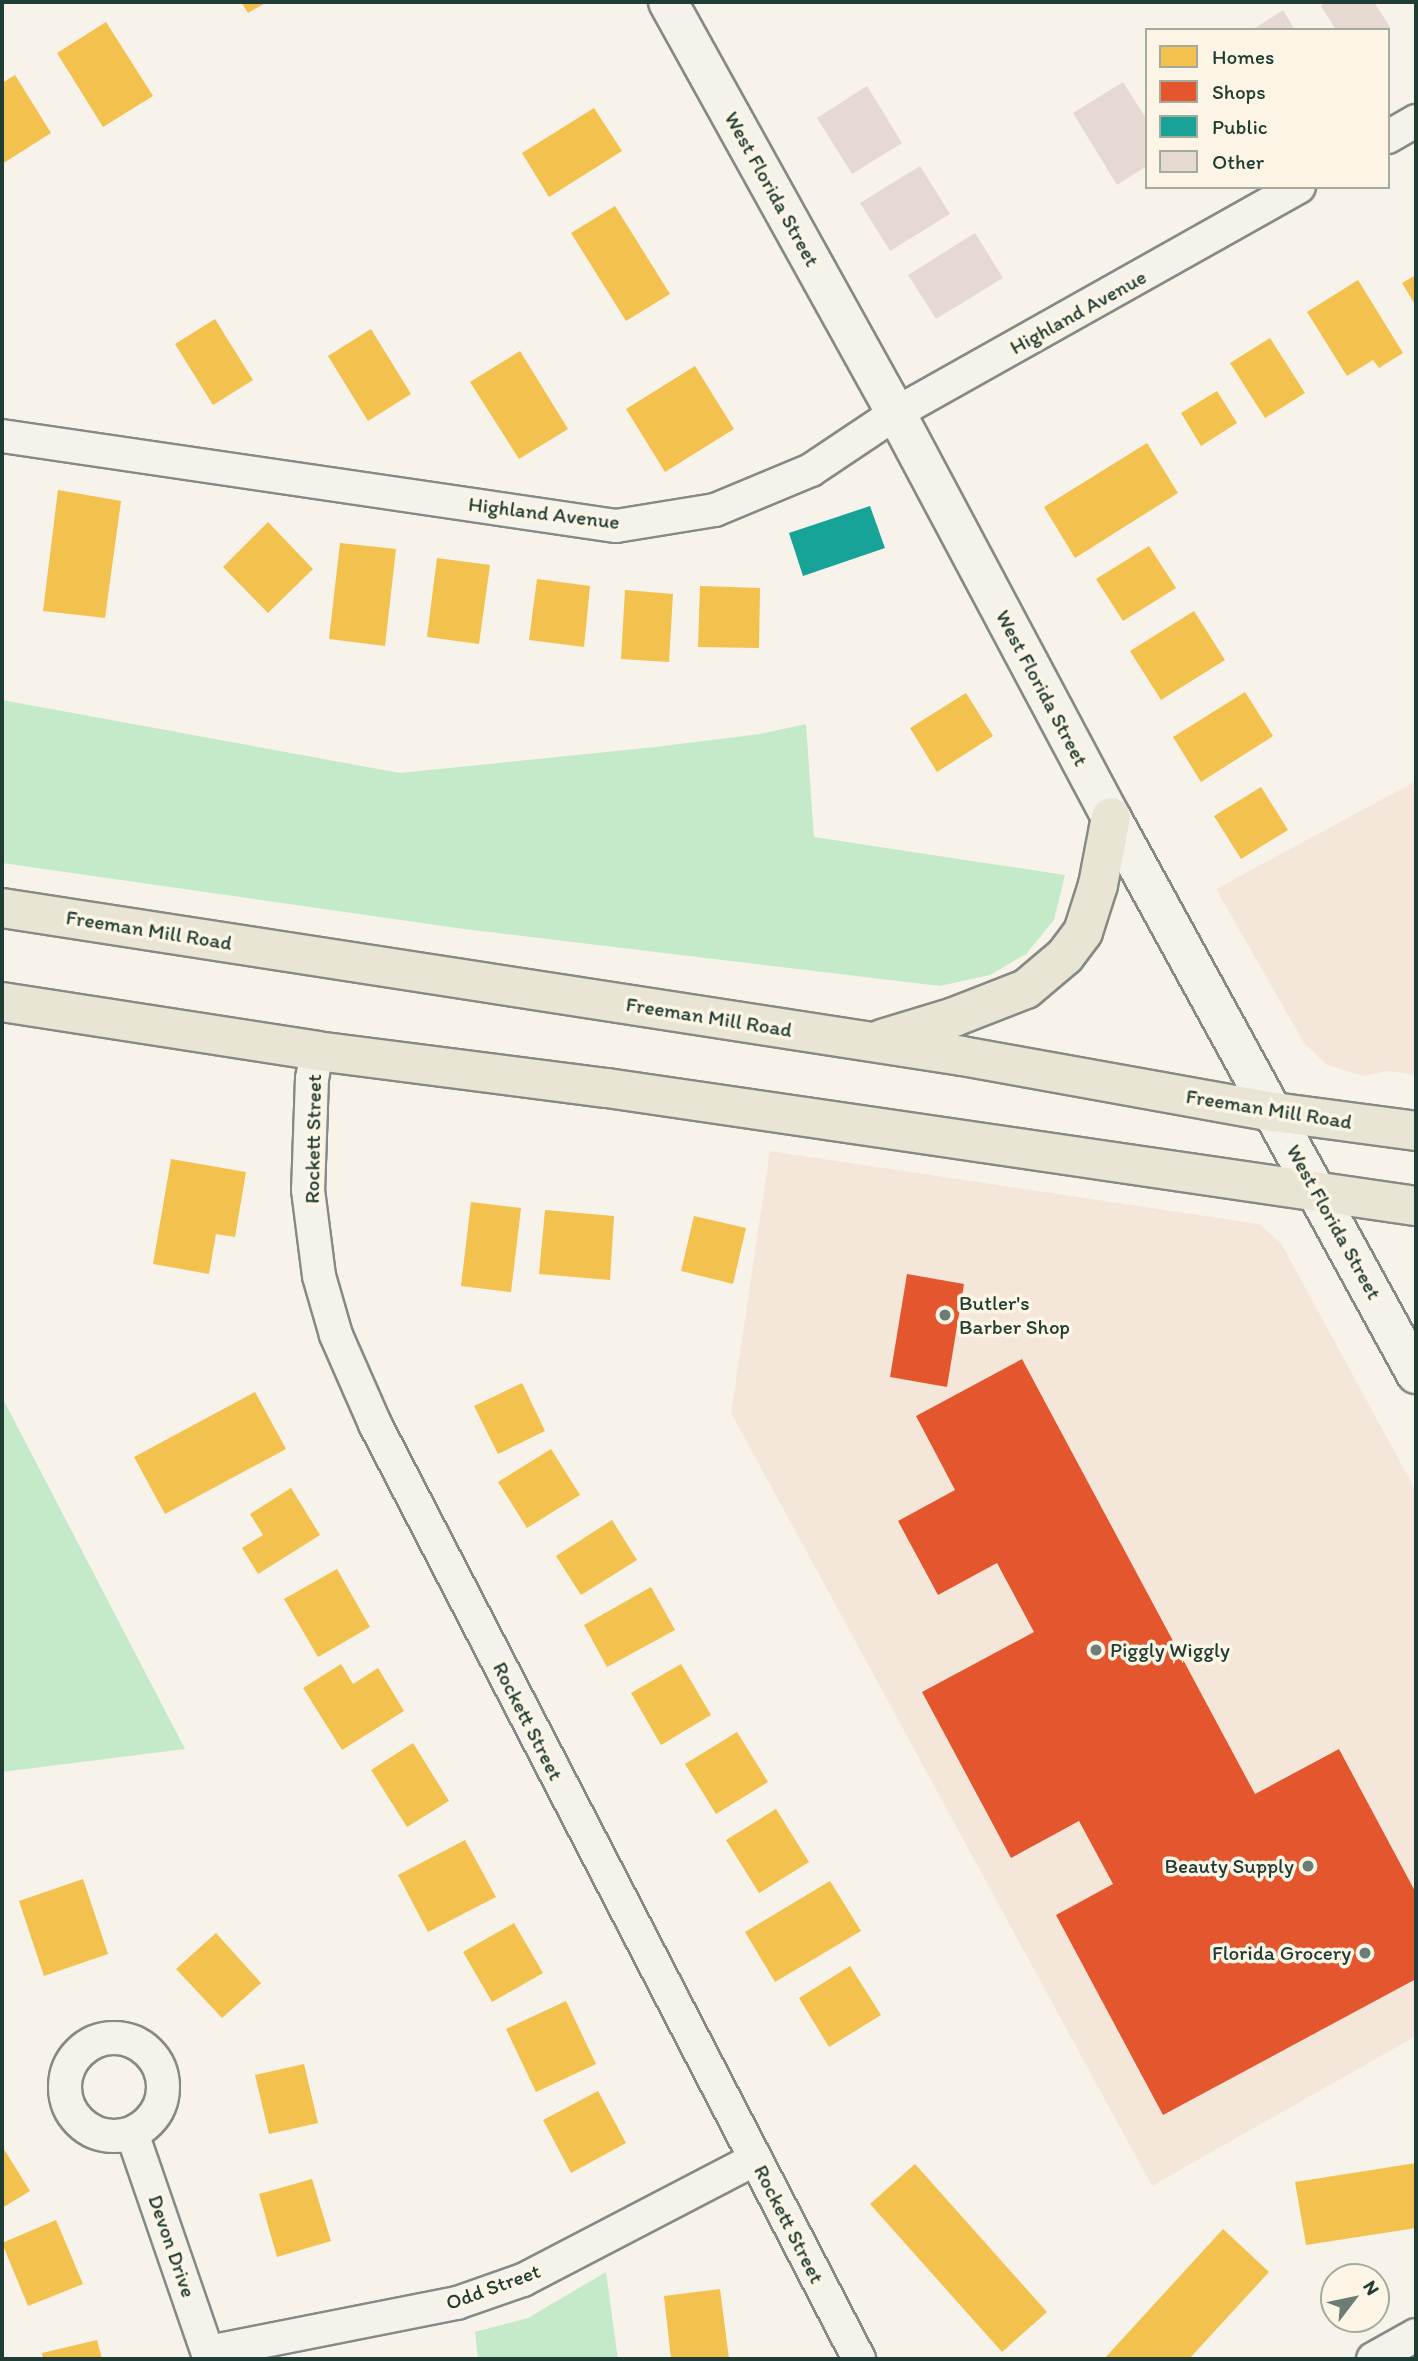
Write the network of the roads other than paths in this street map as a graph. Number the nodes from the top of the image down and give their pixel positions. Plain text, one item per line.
1 (668, 2) edge
2 (1416, 121) edge
3 (1390, 136) edge
4 (1295, 189) edge
5 (896, 414) junction
6 (2, 436) edge
7 (1111, 817) junction
8 (2, 908) edge
9 (2, 1002) edge
10 (872, 1042) junction
11 (317, 1051) junction
12 (1274, 1112) junction
13 (1416, 1131) edge
14 (1317, 1190) junction
15 (1416, 1206) edge
16 (1416, 1374) edge
17 (132, 2133) dead end
18 (755, 2159) junction
19 (1416, 2335) edge
20 (209, 2356) edge
21 (859, 2359) edge
22 (1373, 2359) edge

1 - 5 main road, West Florida Street
2 - 3 street
4 - 5 street, Highland Avenue
5 - 6 street, Highland Avenue
5 - 7 main road, West Florida Street
7 - 10 main road
7 - 12 main road, West Florida Street
8 - 10 main road, Freeman Mill Road
9 - 11 main road
10 - 12 main road, Freeman Mill Road
11 - 14 main road
11 - 18 street, Rockett Street
12 - 13 main road, Freeman Mill Road
12 - 14 main road, West Florida Street
14 - 15 main road
14 - 16 main road, West Florida Street
17 - 20 street, Devon Drive
18 - 20 street, Odd Street
18 - 21 street, Rockett Street
19 - 22 street

